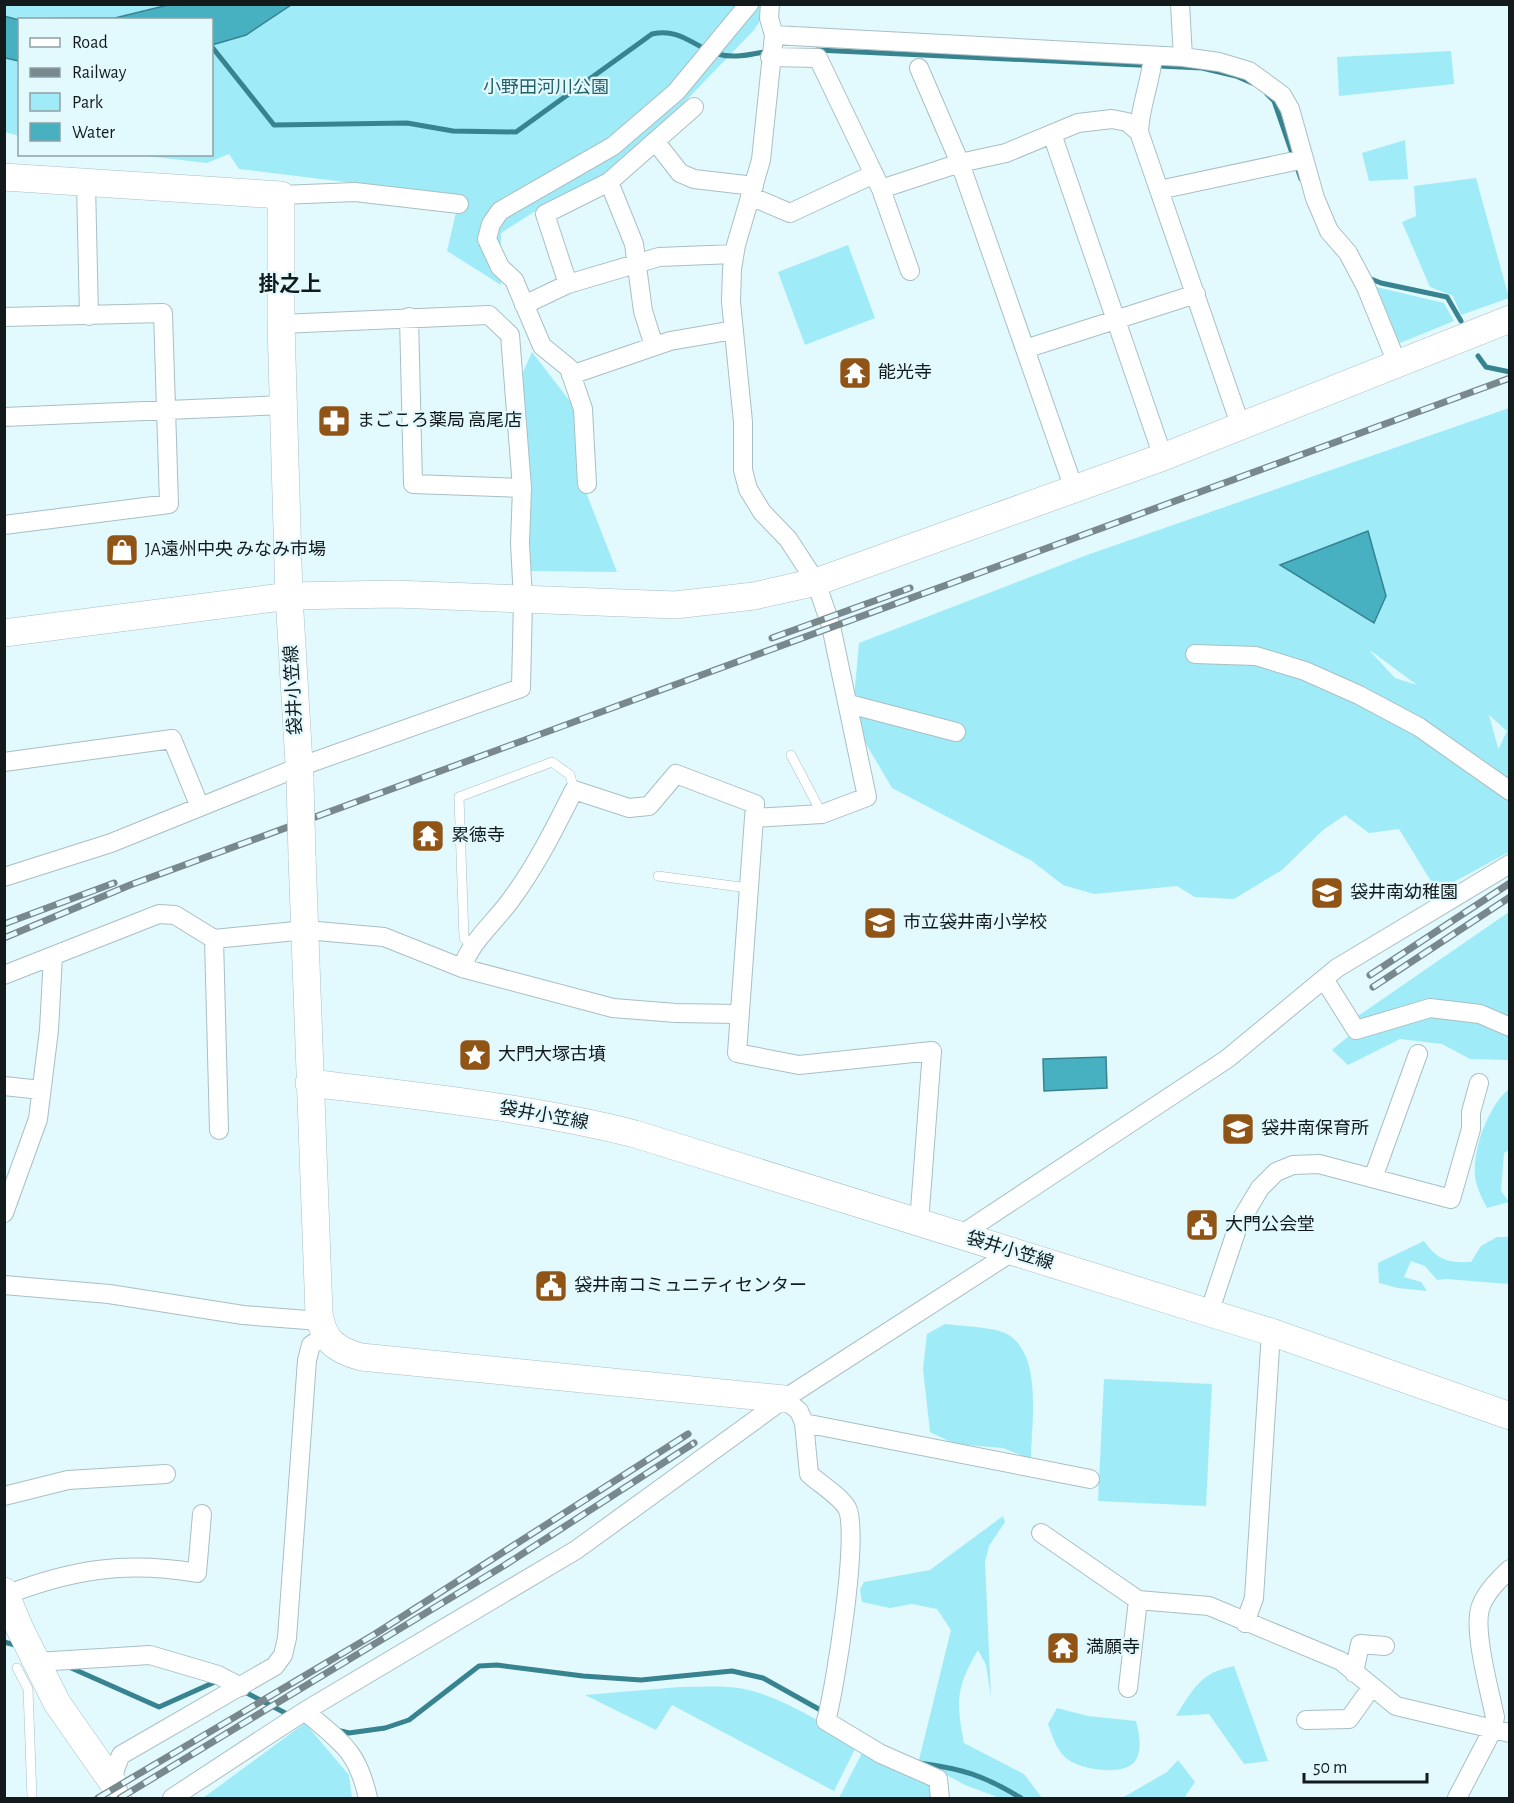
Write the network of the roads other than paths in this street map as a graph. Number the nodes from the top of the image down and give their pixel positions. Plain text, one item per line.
1 (749, 4) edge
2 (770, 4) edge
3 (783, 4) edge
4 (1180, 4) edge
5 (772, 30) junction
6 (1153, 56) junction
7 (771, 57) junction
8 (1183, 57) junction
9 (920, 68) dead end
10 (694, 107) dead end
11 (1139, 132) junction
12 (1052, 134) junction
13 (656, 141) junction
14 (1304, 159) junction
15 (960, 163) junction
16 (4, 177) edge
17 (878, 181) junction
18 (609, 182) junction
19 (86, 184) junction
20 (1159, 190) junction
21 (752, 191) junction
22 (281, 195) junction
23 (459, 204) dead end
24 (734, 254) junction
25 (638, 262) junction
26 (910, 271) dead end
27 (568, 284) junction
28 (1196, 294) junction
29 (524, 305) junction
30 (89, 316) junction
31 (4, 317) edge
32 (409, 317) junction
33 (1509, 319) edge
34 (1114, 321) junction
35 (281, 324) junction
36 (734, 330) junction
37 (654, 346) junction
38 (1025, 349) junction
39 (1396, 363) junction
40 (572, 375) junction
41 (285, 405) junction
42 (166, 411) junction
43 (4, 417) edge
44 (1241, 427) junction
45 (1163, 457) junction
46 (587, 484) dead end
47 (522, 488) junction
48 (1074, 489) junction
49 (4, 525) edge
50 (816, 582) junction
51 (289, 596) junction
52 (523, 600) junction
53 (4, 633) edge
54 (1195, 654) dead end
55 (849, 704) junction
56 (956, 732) dead end
57 (791, 755) dead end
58 (4, 762) edge
59 (300, 774) junction
60 (574, 790) junction
61 (1509, 790) edge
62 (200, 807) junction
63 (822, 814) junction
64 (754, 818) junction
65 (1509, 864) edge
66 (658, 876) dead end
67 (4, 877) edge
68 (748, 888) junction
69 (306, 930) junction
70 (214, 939) junction
71 (472, 946) junction
72 (53, 956) junction
73 (462, 968) junction
74 (4, 975) edge
75 (1324, 979) junction
76 (738, 1014) junction
77 (1509, 1027) edge
78 (1418, 1054) dead end
79 (309, 1083) junction
80 (1479, 1083) dead end
81 (4, 1086) edge
82 (41, 1090) junction
83 (219, 1130) dead end
84 (1373, 1178) junction
85 (4, 1213) edge
86 (919, 1223) junction
87 (959, 1236) junction
88 (1012, 1252) junction
89 (4, 1285) edge
90 (1209, 1313) junction
91 (323, 1328) junction
92 (1271, 1332) junction
93 (784, 1399) junction
94 (1509, 1416) edge
95 (804, 1423) junction
96 (166, 1474) dead end
97 (1090, 1479) dead end
98 (4, 1496) edge
99 (202, 1514) dead end
100 (1041, 1533) dead end
101 (1509, 1569) edge
102 (5, 1593) edge
103 (1138, 1600) junction
104 (1245, 1623) junction
105 (1385, 1646) dead end
106 (26, 1665) junction
107 (1354, 1673) junction
108 (241, 1687) junction
109 (1128, 1688) dead end
110 (1371, 1688) junction
111 (305, 1711) junction
112 (1306, 1720) dead end
113 (1501, 1731) edge
114 (117, 1791) edge
115 (32, 1798) edge
116 (172, 1798) edge
117 (368, 1798) edge
118 (940, 1798) edge
119 (1457, 1798) edge

1 - 29 street
2 - 5 street
3 - 5 street
4 - 8 street
5 - 6 street
5 - 7 street
6 - 8 street
6 - 11 street
7 - 17 street
7 - 21 street
8 - 14 street
9 - 15 street
10 - 13 street
11 - 12 street
11 - 20 street
12 - 15 street
12 - 34 street
13 - 18 street
13 - 21 street
14 - 20 street
14 - 39 street
15 - 17 street
15 - 38 street
16 - 19 street
17 - 21 street
17 - 26 street
18 - 25 street
18 - 27 street
19 - 22 street
19 - 30 street
20 - 28 street
21 - 24 street
22 - 23 street
22 - 35 street, 袋井小笠線
24 - 25 street
24 - 36 street
25 - 27 street
25 - 37 street
27 - 29 street
28 - 34 street
28 - 44 street
29 - 40 street
30 - 31 street
30 - 42 street
32 - 35 street
32 - 47 street
32 - 47 street
33 - 39 street
34 - 38 street
34 - 45 street
35 - 41 street, 袋井小笠線
36 - 37 street
36 - 50 street
37 - 40 street
38 - 48 street
39 - 44 street
40 - 46 street
41 - 42 street
41 - 51 street, 袋井小笠線
42 - 43 street
42 - 49 street
44 - 45 street
45 - 48 street
47 - 52 street
48 - 50 street
50 - 52 street
50 - 55 street
51 - 52 street
51 - 53 street
51 - 59 street, 袋井小笠線
52 - 59 street
54 - 61 street
55 - 56 street
55 - 63 street
57 - 63 lane
58 - 62 street
59 - 62 street
59 - 69 street, 袋井小笠線, bridge
60 - 64 street
60 - 71 street
60 - 71 lane
62 - 67 street
63 - 64 street
64 - 68 street
65 - 75 street
66 - 68 lane
68 - 76 street
69 - 70 street
69 - 73 street
69 - 79 street, 袋井小笠線
70 - 72 street
70 - 83 street
71 - 73 street
72 - 74 street
72 - 82 street
73 - 76 street
75 - 77 street
75 - 87 street
76 - 86 street
78 - 84 street
79 - 86 street, 袋井小笠線
79 - 91 street
80 - 84 street
81 - 82 street
82 - 85 street
84 - 90 street
86 - 87 street, 袋井小笠線
87 - 88 street, 袋井小笠線
88 - 90 street, 袋井小笠線
88 - 93 street
89 - 91 street
90 - 92 street, 袋井小笠線
91 - 93 street
91 - 108 street
92 - 94 street, 袋井小笠線
92 - 104 street
93 - 95 street
93 - 111 street
95 - 97 street
95 - 118 street
96 - 98 street
99 - 102 street
100 - 103 street
101 - 113 street
102 - 106 street
103 - 104 street
103 - 109 street
104 - 107 street
105 - 107 street
106 - 108 street
106 - 114 street
106 - 115 lane
107 - 110 street
108 - 114 street
110 - 112 street
110 - 113 street
111 - 116 street
111 - 117 street
113 - 119 street

